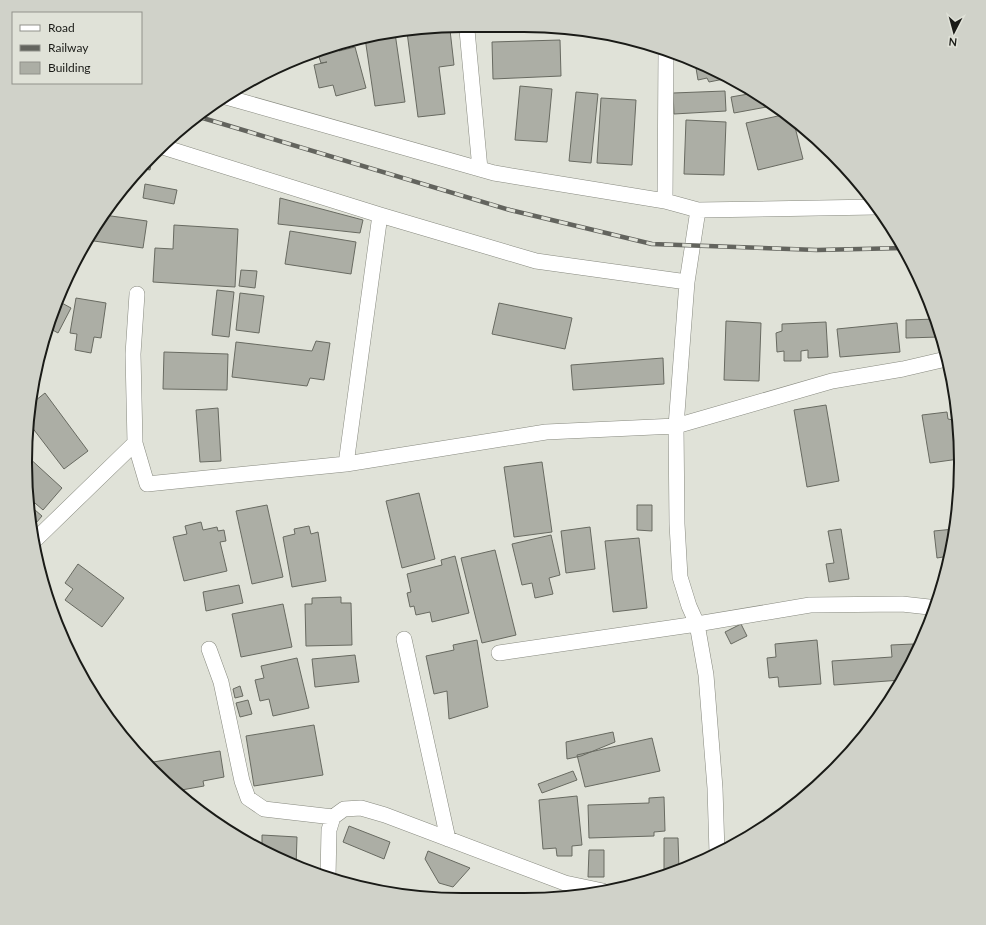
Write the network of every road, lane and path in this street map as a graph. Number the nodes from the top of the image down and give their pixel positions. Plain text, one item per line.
1 (467, 32) edge
2 (666, 57) edge
3 (236, 97) edge
4 (168, 149) edge
5 (480, 169) junction
6 (665, 201) junction
7 (870, 207) edge
8 (698, 210) junction
9 (380, 215) junction
10 (687, 282) junction
11 (138, 294) dead end
12 (941, 360) edge
13 (676, 426) junction
14 (136, 443) junction
15 (346, 464) junction
16 (39, 537) edge
17 (929, 607) edge
18 (697, 624) junction
19 (404, 638) dead end
20 (209, 649) dead end
21 (498, 653) dead end
22 (333, 817) junction
23 (448, 839) junction
24 (717, 847) edge
25 (328, 871) edge
26 (588, 888) edge

1 - 5 street
2 - 6 street
3 - 5 street
4 - 9 street
5 - 6 street
6 - 8 street
7 - 8 street
8 - 10 street
9 - 10 street
9 - 15 street
10 - 13 street
11 - 14 street
12 - 13 street
13 - 15 street
13 - 18 street
14 - 15 street
14 - 16 street
17 - 18 street
18 - 21 street
18 - 24 street
19 - 23 street
20 - 22 street
22 - 23 street
22 - 25 street
23 - 26 street

